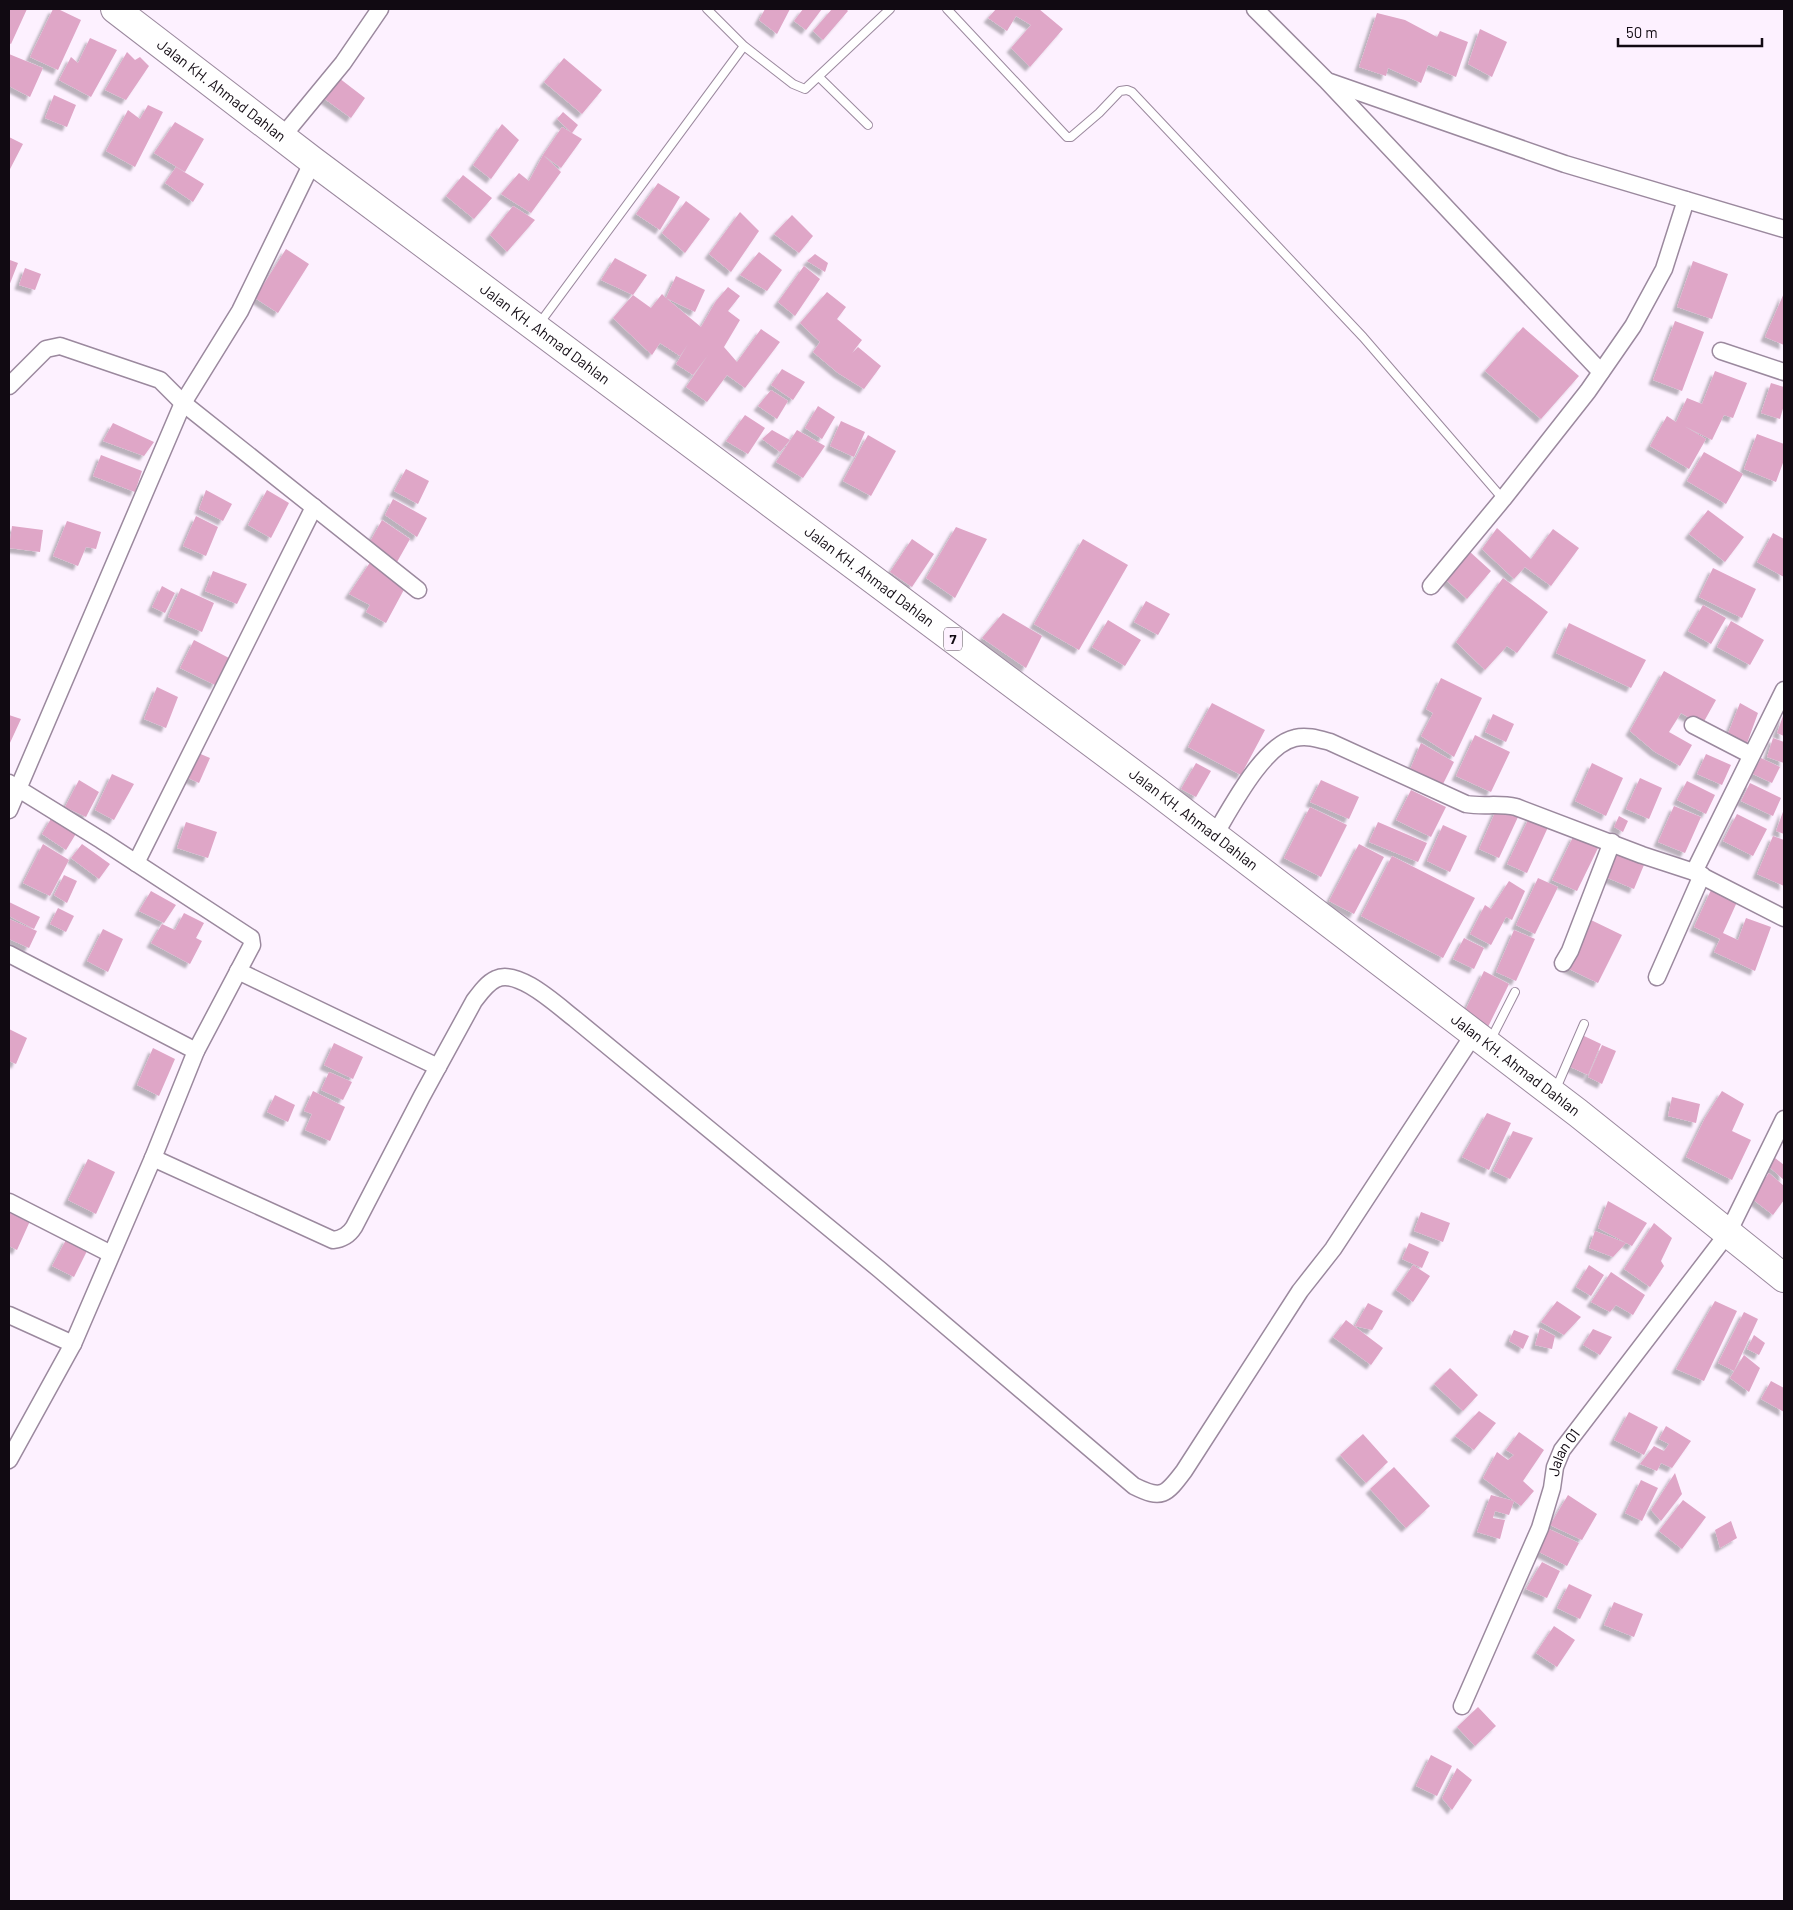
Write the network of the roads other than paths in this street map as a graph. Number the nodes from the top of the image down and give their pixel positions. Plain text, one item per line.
1 (115, 9) edge
2 (380, 9) edge
3 (707, 9) edge
4 (890, 9) edge
5 (947, 9) edge
6 (1255, 9) edge
7 (744, 46) junction
8 (818, 76) junction
9 (1326, 80) junction
10 (868, 125) dead end
11 (282, 137) junction
12 (313, 161) junction
13 (1686, 200) junction
14 (1784, 229) edge
15 (537, 327) junction
16 (1721, 351) dead end
17 (1601, 372) junction
18 (1784, 372) edge
19 (9, 386) edge
20 (183, 403) junction
21 (1503, 499) junction
22 (314, 507) junction
23 (1431, 586) dead end
24 (418, 590) dead end
25 (1784, 690) edge
26 (1693, 725) dead end
27 (1751, 755) junction
28 (14, 785) edge
29 (9, 810) edge
30 (1214, 836) junction
31 (1612, 842) junction
32 (136, 863) junction
33 (1698, 874) junction
34 (1784, 918) edge
35 (9, 954) edge
36 (1563, 963) dead end
37 (238, 971) junction
38 (1657, 977) dead end
39 (1515, 992) dead end
40 (1584, 1024) dead end
41 (1481, 1040) junction
42 (196, 1051) junction
43 (438, 1067) junction
44 (1554, 1095) junction
45 (1784, 1119) edge
46 (153, 1158) junction
47 (9, 1202) edge
48 (1728, 1233) junction
49 (111, 1254) junction
50 (1784, 1278) edge
51 (9, 1315) edge
52 (73, 1344) junction
53 (9, 1460) edge
54 (1462, 1706) dead end

1 - 11 highway, Jalan KH. Ahmad Dahlan / 7
2 - 11 street
3 - 7 lane
4 - 8 lane
5 - 21 lane
6 - 9 street
7 - 8 lane
7 - 15 lane
8 - 10 lane
9 - 13 street
9 - 17 street
11 - 12 highway, Jalan KH. Ahmad Dahlan / 7
12 - 15 highway, Jalan KH. Ahmad Dahlan / 7
12 - 20 street
13 - 14 street
13 - 17 street
15 - 30 highway, Jalan KH. Ahmad Dahlan / 7
16 - 18 street
17 - 21 street
19 - 20 street
20 - 22 street
20 - 28 street
21 - 23 street
22 - 24 street
22 - 32 street
25 - 27 street
26 - 27 street
27 - 33 street
28 - 29 street
28 - 32 street
30 - 31 street
30 - 41 highway, Jalan KH. Ahmad Dahlan / 7
31 - 33 street
31 - 36 street
32 - 37 street
33 - 34 street
33 - 38 street
35 - 42 street
37 - 42 street
37 - 43 street
39 - 41 lane
40 - 44 lane
41 - 43 street
41 - 44 highway, Jalan KH. Ahmad Dahlan / 7
42 - 46 street
43 - 46 street
44 - 48 highway, Jalan KH. Ahmad Dahlan / 7
45 - 48 street, Jalan 01
46 - 49 street
47 - 49 street
48 - 50 highway, Jalan KH. Ahmad Dahlan / 7
48 - 54 street, Jalan 01
49 - 52 street
51 - 52 street
52 - 53 street

